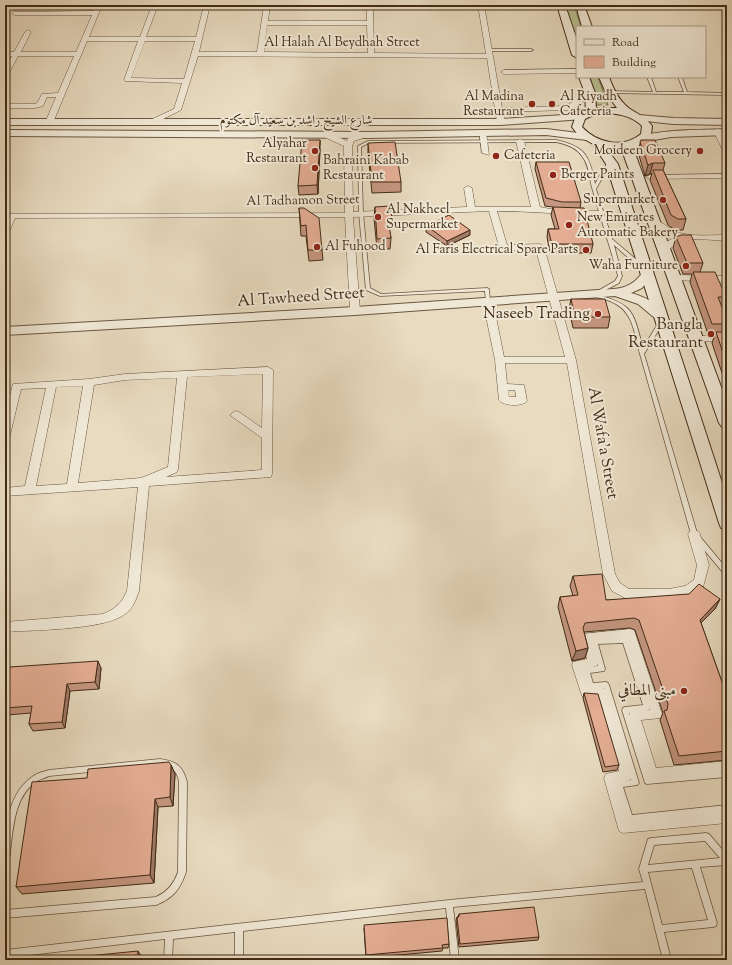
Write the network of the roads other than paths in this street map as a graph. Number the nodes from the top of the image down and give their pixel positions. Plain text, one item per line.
1 (43, 5) edge
2 (99, 5) edge
3 (155, 5) edge
4 (207, 5) edge
5 (267, 5) edge
6 (370, 5) edge
7 (481, 5) edge
8 (561, 5) edge
9 (580, 5) edge
10 (15, 13) dead end
11 (39, 13) junction
12 (95, 13) junction
13 (370, 23) junction
14 (264, 24) junction
15 (587, 26) edge
16 (28, 32) dead end
17 (142, 39) junction
18 (199, 39) junction
19 (84, 40) junction
20 (531, 50) dead end
21 (489, 53) junction
22 (576, 53) edge
23 (5, 54) edge
24 (16, 54) junction
25 (78, 54) junction
26 (195, 54) junction
27 (260, 54) junction
28 (370, 55) junction
29 (576, 71) edge
30 (504, 72) dead end
31 (5, 75) edge
32 (584, 78) edge
33 (604, 78) edge
34 (649, 78) edge
35 (680, 78) edge
36 (187, 81) junction
37 (609, 92) junction
38 (590, 93) junction
39 (655, 93) junction
40 (686, 93) junction
41 (727, 94) edge
42 (60, 95) junction
43 (5, 106) edge
44 (177, 110) junction
45 (499, 110) junction
46 (591, 112) junction
47 (635, 116) junction
48 (580, 117) junction
49 (5, 122) edge
50 (501, 122) junction
51 (727, 122) edge
52 (49, 123) junction
53 (102, 123) junction
54 (151, 123) junction
55 (194, 123) junction
56 (723, 132) edge
57 (5, 133) edge
58 (327, 135) junction
59 (370, 135) junction
60 (483, 136) junction
61 (592, 139) junction
62 (520, 141) junction
63 (639, 141) junction
64 (348, 146) junction
65 (727, 151) edge
66 (486, 153) dead end
67 (610, 161) junction
68 (727, 176) edge
69 (650, 177) edge
70 (468, 188) dead end
71 (594, 189) junction
72 (471, 209) junction
73 (492, 209) junction
74 (536, 209) junction
75 (361, 213) junction
76 (602, 213) junction
77 (349, 215) junction
78 (9, 216) edge
79 (654, 222) junction
80 (5, 232) edge
81 (686, 238) junction
82 (727, 238) edge
83 (610, 240) junction
84 (664, 250) junction
85 (646, 272) junction
86 (675, 278) junction
87 (727, 279) edge
88 (595, 294) junction
89 (554, 297) junction
90 (488, 302) junction
91 (355, 311) junction
92 (661, 318) junction
93 (5, 331) edge
94 (697, 339) junction
95 (727, 339) edge
96 (642, 354) junction
97 (500, 360) junction
98 (571, 360) junction
99 (182, 374) junction
100 (89, 382) junction
101 (52, 384) junction
102 (503, 387) dead end
103 (235, 415) dead end
104 (726, 416) edge
105 (5, 435) edge
106 (268, 437) junction
107 (144, 482) junction
108 (72, 488) junction
109 (30, 490) junction
110 (5, 492) edge
111 (727, 523) edge
112 (694, 534) junction
113 (727, 573) edge
114 (5, 627) edge
115 (727, 766) edge
116 (727, 774) edge
117 (727, 809) edge
118 (727, 817) edge
119 (5, 861) edge
120 (727, 861) edge
121 (695, 864) junction
122 (643, 869) junction
123 (647, 885) junction
124 (449, 904) junction
125 (5, 914) edge
126 (239, 928) junction
127 (659, 929) junction
128 (169, 936) junction
129 (5, 954) edge
130 (168, 960) edge
131 (239, 960) edge
132 (454, 960) edge
133 (664, 960) edge

1 - 11 street
2 - 12 street
3 - 17 street
4 - 18 street
5 - 14 street
6 - 13 street
7 - 21 street
8 - 22 main road
9 - 15 main road
10 - 11 street
11 - 12 street
12 - 19 street
13 - 14 street
13 - 28 street
14 - 27 street
16 - 24 street
17 - 18 street
17 - 19 street
17 - 36 street
18 - 26 street
19 - 25 street
20 - 21 lane
21 - 28 street, Al Halah Al Beydhah Street
21 - 45 street
23 - 24 street
24 - 25 street
24 - 31 street
25 - 42 street
26 - 27 street, Al Halah Al Beydhah Street
26 - 36 street
27 - 28 street, Al Halah Al Beydhah Street
29 - 30 street
32 - 38 main road
33 - 37 main road
34 - 39 lane
35 - 40 lane
36 - 44 street
37 - 39 lane
37 - 47 main road
38 - 45 street
38 - 46 main road
39 - 40 lane
40 - 41 lane
42 - 43 street
42 - 52 street
44 - 54 street
44 - 55 street
45 - 50 street
46 - 47 main road
46 - 48 main road
47 - 51 street
47 - 63 main road
48 - 50 street, شارع الشيخ راشد بن سعيد آل مكتوم
48 - 61 main road
49 - 52 street, شارع الشيخ راشد بن سعيد آل مكتوم
50 - 55 street, شارع الشيخ راشد بن سعيد آل مكتوم
52 - 53 street, شارع الشيخ راشد بن سعيد آل مكتوم
53 - 54 street, شارع الشيخ راشد بن سعيد آل مكتوم
53 - 57 street
54 - 55 street, شارع الشيخ راشد بن سعيد آل مكتوم
56 - 63 street
56 - 65 street
57 - 58 street, شارع الشيخ راشد بن سعيد آل مكتوم
58 - 59 street, شارع الشيخ راشد بن سعيد آل مكتوم
58 - 64 street
59 - 60 street, شارع الشيخ راشد بن سعيد آل مكتوم
59 - 64 street
60 - 61 street, شارع الشيخ راشد بن سعيد آل مكتوم
60 - 62 lane
60 - 66 street
60 - 75 lane
61 - 63 main road
61 - 67 main road
62 - 71 lane
62 - 74 street
63 - 79 main road
64 - 77 street
67 - 71 lane
67 - 85 main road
68 - 69 street
70 - 72 street
71 - 76 lane
72 - 73 street, Al Tadhamon Street
72 - 75 street, Al Tadhamon Street
73 - 74 street, Al Tadhamon Street
73 - 89 street, Al Wafa'a Street
74 - 76 street, Al Tadhamon Street
75 - 77 street, Al Tadhamon Street
75 - 90 lane
76 - 83 lane
77 - 78 street, Al Tadhamon Street
77 - 91 street
78 - 80 street
79 - 81 street
79 - 84 main road
81 - 82 street
81 - 84 street
83 - 85 lane
83 - 88 lane
84 - 86 main road
85 - 88 street, Al Tawheed Street
85 - 92 main road
86 - 87 street
86 - 94 main road
88 - 89 street, Al Tawheed Street
88 - 92 street, Al Tawheed Street
88 - 96 lane
89 - 90 street, Al Tawheed Street
89 - 98 street, Al Wafa'a Street
90 - 91 street, Al Tawheed Street
90 - 97 street
91 - 93 street, Al Tawheed Street
92 - 96 lane
92 - 111 main road
94 - 95 street
94 - 104 main road
96 - 112 lane
97 - 98 street
97 - 102 street
98 - 112 street, Al Wafa'a Street
99 - 100 street
99 - 106 street
99 - 107 street
100 - 101 street
100 - 108 street
101 - 105 street
101 - 109 street
103 - 106 street
106 - 107 street
107 - 108 street
107 - 114 street
108 - 109 street
109 - 110 street
112 - 113 lane
115 - 118 street
116 - 117 lane
119 - 125 lane
120 - 121 lane
120 - 122 lane
121 - 122 lane
121 - 127 lane
122 - 123 lane
123 - 124 lane
123 - 127 lane
124 - 126 lane
124 - 132 lane
126 - 128 lane
126 - 131 lane
127 - 133 lane
128 - 129 lane
128 - 130 lane

